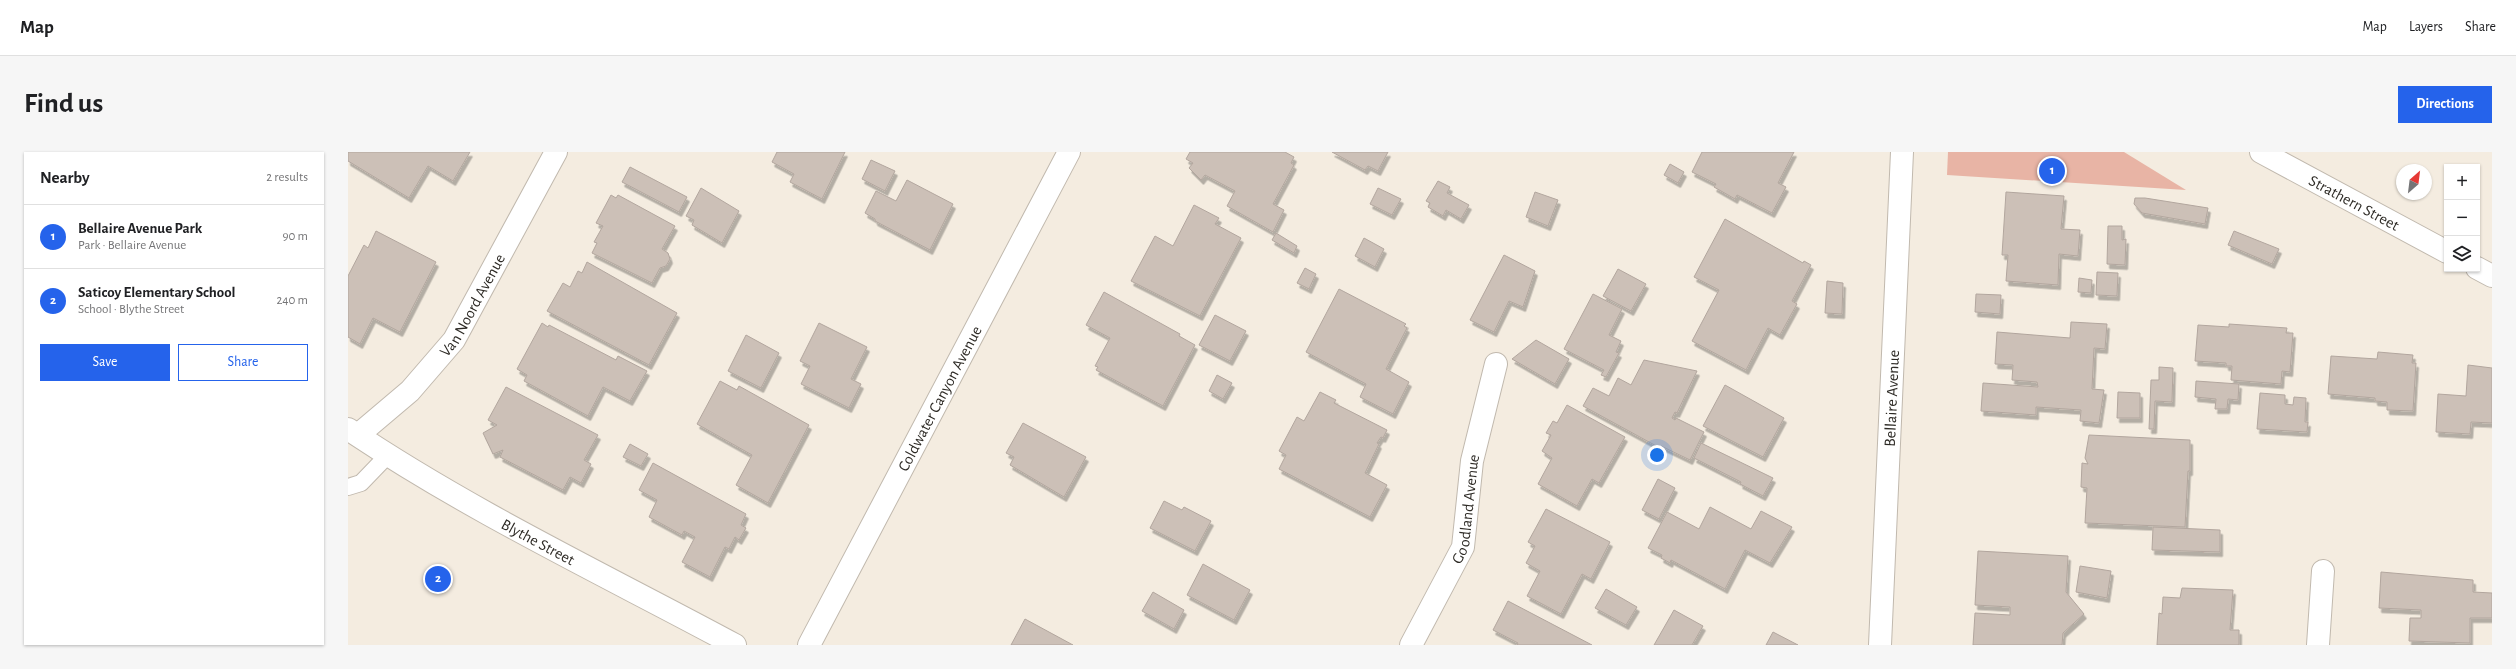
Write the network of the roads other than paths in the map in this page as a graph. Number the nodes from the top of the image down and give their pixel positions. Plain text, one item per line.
1 (556, 152) edge
2 (1069, 152) edge
3 (1902, 152) edge
4 (2261, 152) edge
5 (2444, 250) edge
6 (2480, 270) edge
7 (2492, 276) edge
8 (1496, 364) dead end
9 (353, 432) edge
10 (387, 456) junction
11 (348, 487) edge
12 (2323, 571) dead end
13 (734, 645) edge
14 (809, 645) edge
15 (1411, 645) edge
16 (1880, 645) edge
17 (2318, 645) edge

1 - 9 street, Van Noord Avenue
2 - 14 street, Coldwater Canyon Avenue
3 - 16 street, Bellaire Avenue
4 - 5 street, Strathern Street
6 - 7 street
8 - 15 street, Goodland Avenue
9 - 10 street, Blythe Street
10 - 11 lane
10 - 13 street, Blythe Street
12 - 17 street

